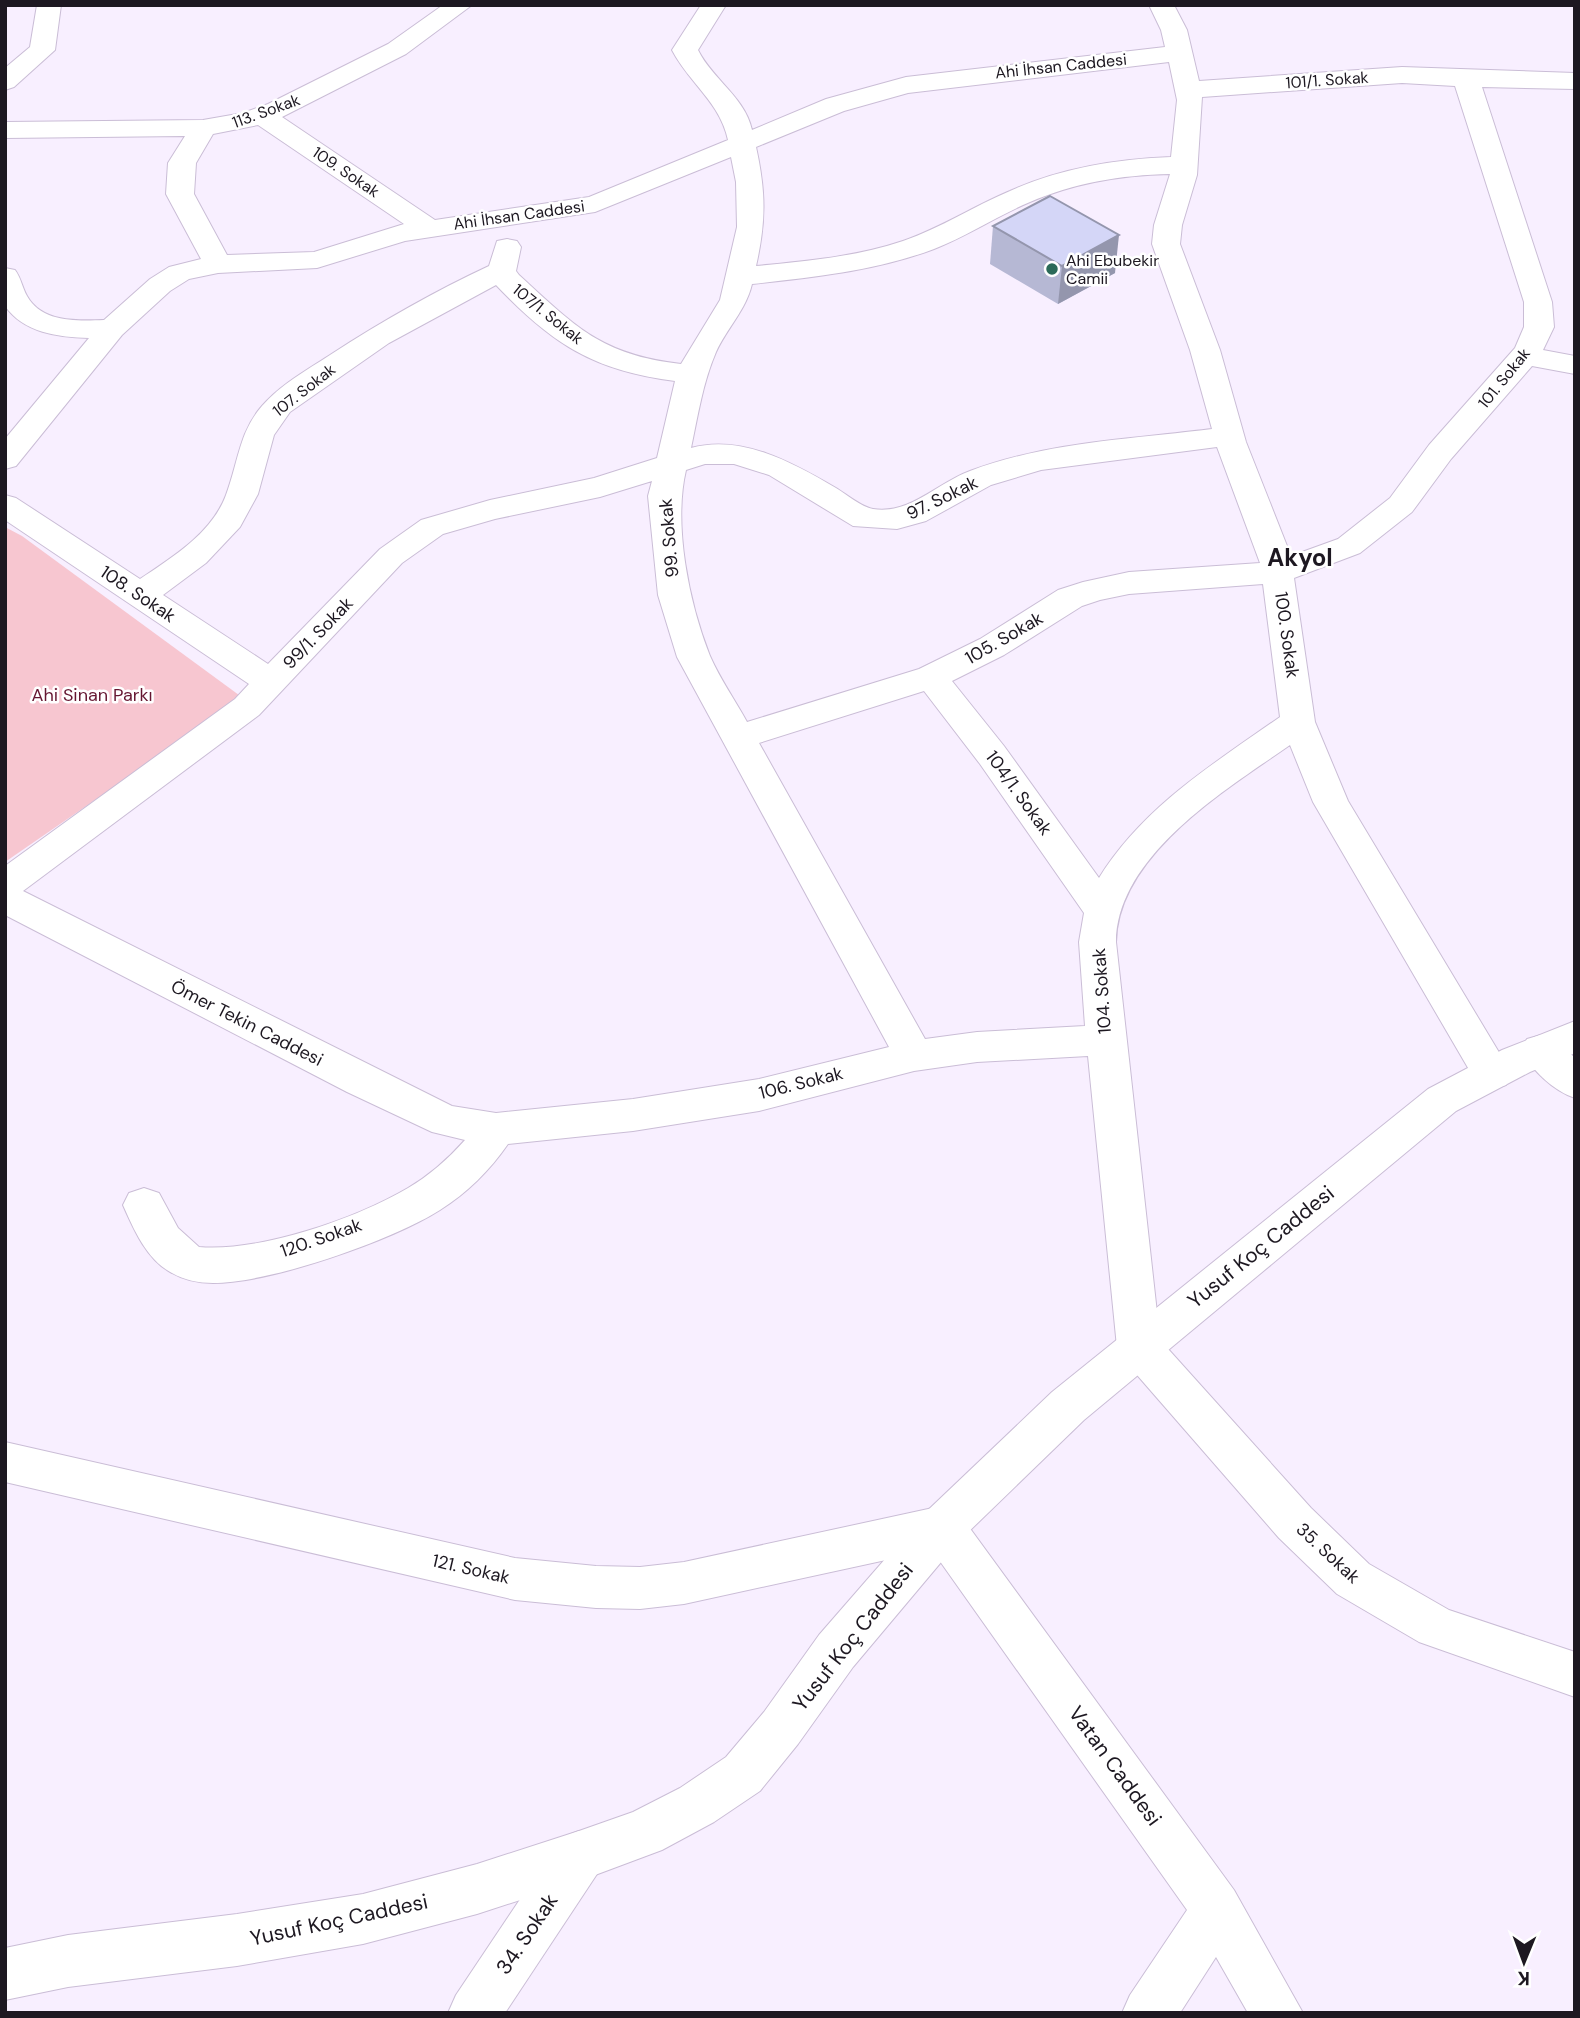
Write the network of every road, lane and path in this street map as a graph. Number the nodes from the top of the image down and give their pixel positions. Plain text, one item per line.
1 (49, 5) edge
2 (460, 5) edge
3 (714, 5) edge
4 (1161, 5) edge
5 (1181, 53) junction
6 (1466, 79) junction
7 (1575, 81) edge
8 (5, 82) edge
9 (1188, 90) junction
10 (262, 116) junction
11 (203, 128) junction
12 (5, 130) edge
13 (742, 142) junction
14 (1183, 165) junction
15 (510, 218) junction
16 (430, 229) junction
17 (218, 264) junction
18 (502, 271) junction
19 (5, 276) edge
20 (739, 277) junction
21 (42, 324) junction
22 (112, 328) junction
23 (5, 331) edge
24 (1525, 356) junction
25 (1575, 365) edge
26 (692, 373) junction
27 (1229, 436) junction
28 (5, 459) edge
29 (670, 464) junction
30 (5, 505) edge
31 (1278, 572) junction
32 (140, 595) junction
33 (931, 677) junction
34 (271, 682) junction
35 (1298, 722) junction
36 (736, 738) junction
37 (5, 885) edge
38 (5, 898) edge
39 (1103, 911) junction
40 (1106, 1040) junction
41 (1558, 1043) edge
42 (914, 1056) junction
43 (1492, 1074) junction
44 (1575, 1083) edge
45 (496, 1129) junction
46 (144, 1205) dead end
47 (1139, 1347) junction
48 (5, 1462) edge
49 (942, 1527) junction
50 (1575, 1675) edge
51 (579, 1856) junction
52 (1216, 1908) junction
53 (5, 1974) edge
54 (474, 2013) edge
55 (1148, 2013) edge
56 (1277, 2013) edge

1 - 8 street
2 - 10 street, 113. Sokak
3 - 13 street, 99. Sokak
4 - 5 street, 100. Sokak
5 - 9 street, 100. Sokak
5 - 13 street, Ahi İhsan Caddesi
6 - 7 street
6 - 9 street, 101/1. Sokak
6 - 24 street, 101. Sokak
9 - 14 street, 100. Sokak
10 - 11 street, 113. Sokak
10 - 16 street, 109. Sokak
11 - 12 street, 113. Sokak
11 - 17 street
13 - 15 street, Ahi İhsan Caddesi
13 - 20 street, 99. Sokak
14 - 20 street
14 - 27 street, 100. Sokak
15 - 16 street, Ahi İhsan Caddesi
15 - 18 street, 107/1. Sokak
16 - 17 street, Ahi İhsan Caddesi
17 - 22 street, Ahi İhsan Caddesi
18 - 26 street, 107/1. Sokak
18 - 32 street, 107. Sokak
19 - 21 street
20 - 26 street, 99. Sokak
21 - 22 street
21 - 23 street
22 - 28 street, Ahi İhsan Caddesi
24 - 25 street
24 - 31 street, 101. Sokak
26 - 29 street, 99. Sokak
27 - 29 street, 97. Sokak
27 - 31 street, 100. Sokak
29 - 34 street, 99/1. Sokak
29 - 36 street, 99. Sokak
30 - 32 street, 108. Sokak
31 - 33 street, 105. Sokak
31 - 35 street, 100. Sokak
32 - 34 street, 108. Sokak
33 - 36 street, 105. Sokak
33 - 39 street, 104/1. Sokak
34 - 37 street, 99/1. Sokak
35 - 39 street, 104. Sokak
35 - 43 street, 100. Sokak
36 - 42 street, 99. Sokak
38 - 45 street, Ömer Tekin Caddesi
39 - 40 street, 104. Sokak
40 - 42 street, 106. Sokak
40 - 47 street, 104. Sokak
41 - 43 street, Yusuf Koç Caddesi
41 - 44 street
42 - 45 street, 106. Sokak
43 - 47 street, Yusuf Koç Caddesi
45 - 46 street, 120. Sokak
47 - 49 street, Yusuf Koç Caddesi
47 - 50 street, 35. Sokak
48 - 49 street, 121. Sokak
49 - 51 street, Yusuf Koç Caddesi
49 - 52 street, Vatan Caddesi
51 - 53 street, Yusuf Koç Caddesi
51 - 54 street, 34. Sokak
52 - 55 street
52 - 56 street, Vatan Caddesi

